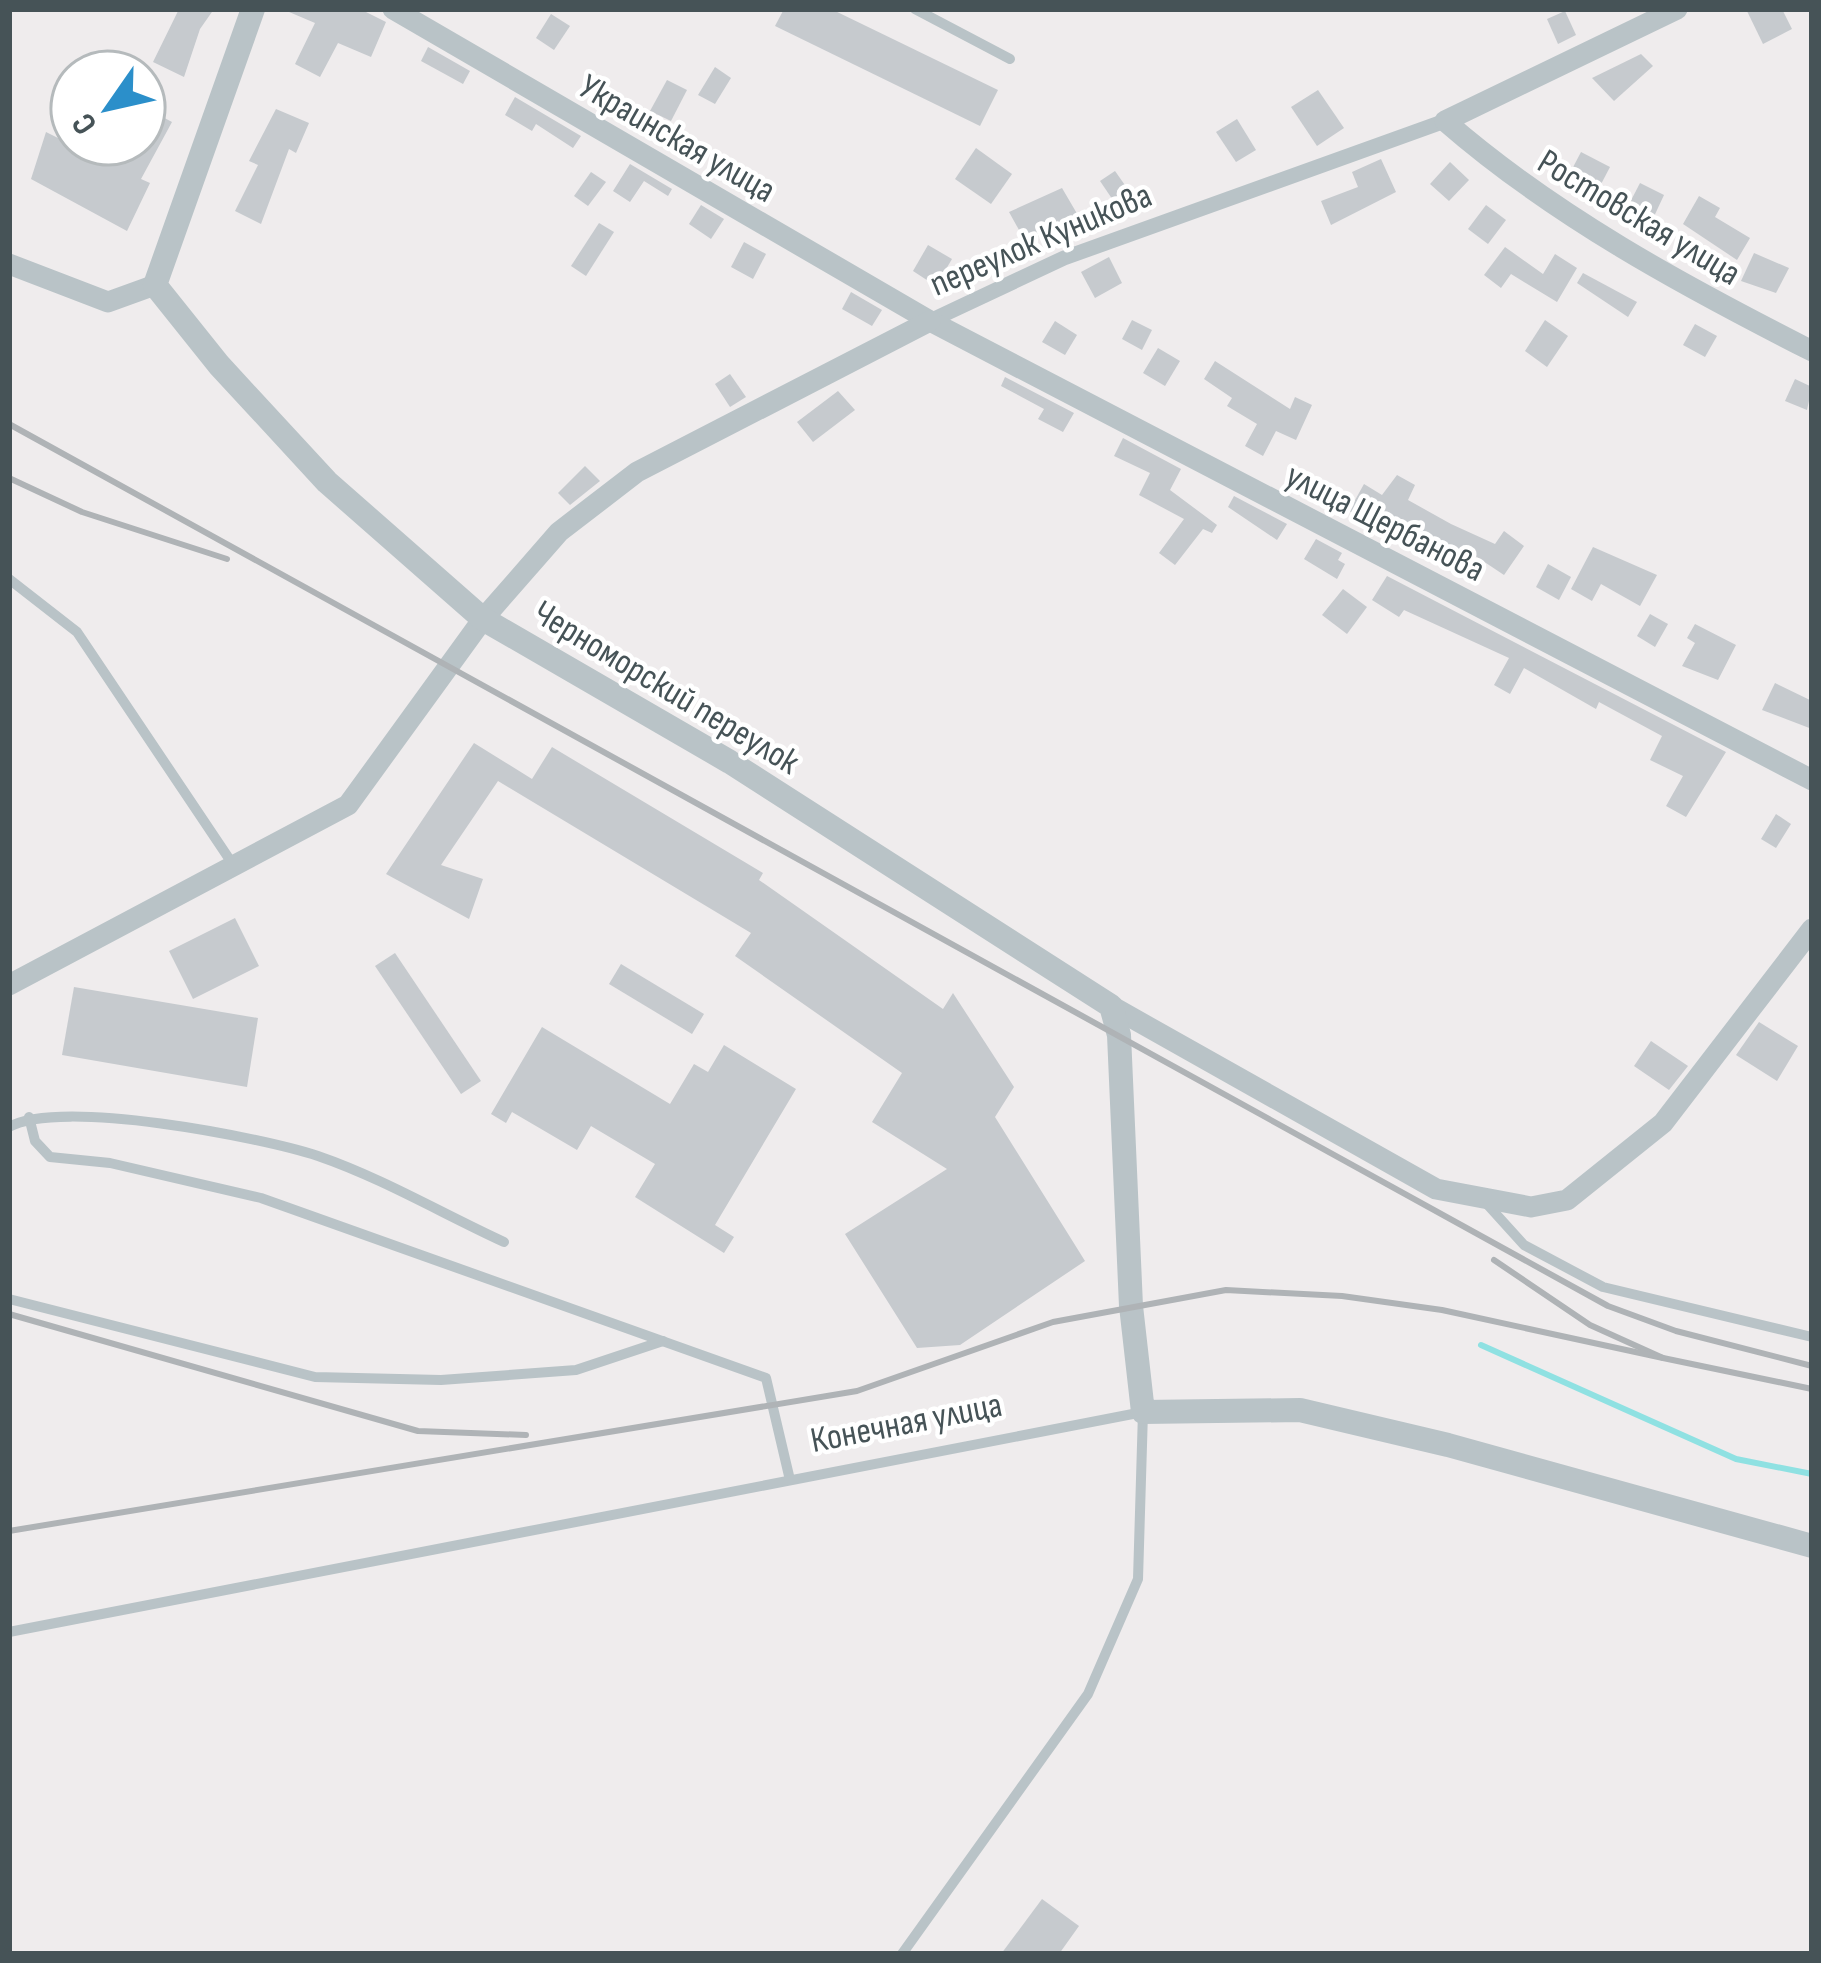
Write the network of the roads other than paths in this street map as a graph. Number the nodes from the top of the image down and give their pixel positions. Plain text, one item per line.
1 (253, 9) edge
2 (393, 9) edge
3 (915, 9) edge
4 (1677, 9) edge
5 (1010, 59) dead end
6 (1445, 121) junction
7 (9, 264) edge
8 (155, 285) junction
9 (930, 321) junction
10 (1812, 351) edge
11 (9, 579) edge
12 (483, 619) junction
13 (1812, 780) edge
14 (235, 866) junction
15 (1812, 929) edge
16 (9, 985) edge
17 (1112, 1006) junction
18 (29, 1117) junction
19 (9, 1127) edge
20 (1486, 1203) junction
21 (504, 1242) dead end
22 (9, 1299) edge
23 (1812, 1337) edge
24 (663, 1341) junction
25 (1143, 1412) junction
26 (790, 1480) junction
27 (1812, 1546) edge
28 (9, 1632) edge
29 (902, 1954) edge

1 - 8 street
2 - 9 street, Украинская улица
3 - 5 lane
4 - 6 street, переулок Куникова
6 - 9 street, переулок Куникова
6 - 10 street, Ростовская улица
7 - 8 street
8 - 12 street, Черноморский переулок
9 - 12 street, переулок Куникова
9 - 13 street, улица Щербанова
11 - 14 lane
12 - 14 street, переулок Куникова
12 - 17 street, Черноморский переулок
14 - 16 street, переулок Куникова
15 - 20 street
17 - 20 street
17 - 25 street
18 - 19 lane
18 - 21 lane
18 - 24 lane
20 - 23 lane
22 - 24 lane
24 - 26 lane
25 - 26 lane, Конечная улица
25 - 27 street, Конечная улица
25 - 29 lane
26 - 28 lane, Конечная улица

